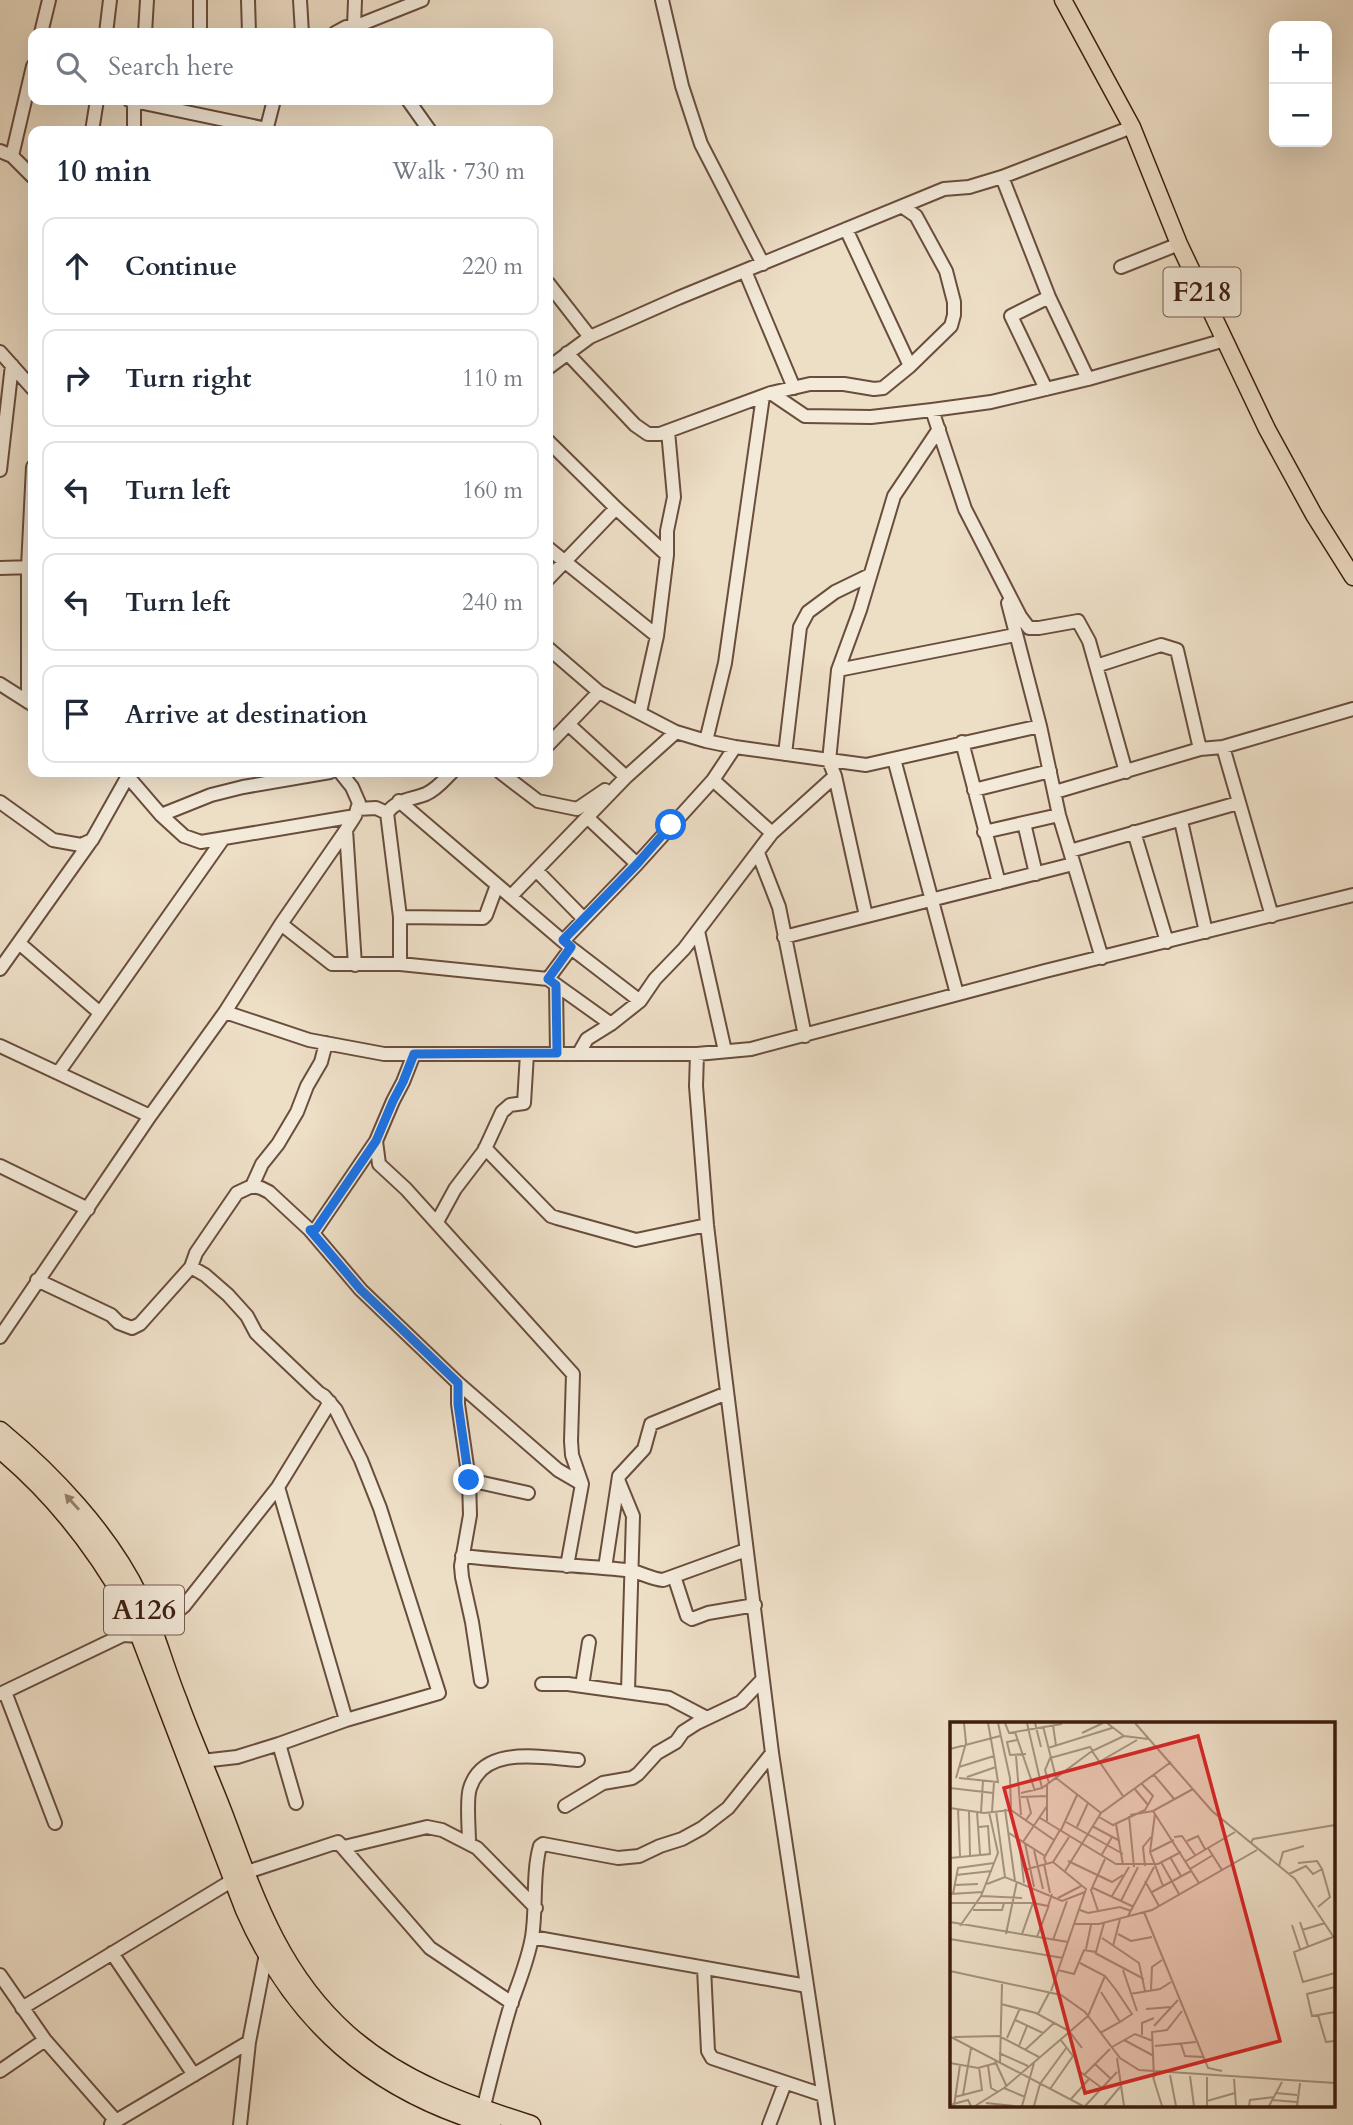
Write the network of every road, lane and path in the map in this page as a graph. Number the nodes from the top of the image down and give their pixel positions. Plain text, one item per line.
1 (48, 0) edge
2 (110, 0) edge
3 (147, 0) edge
4 (189, 0) edge
5 (200, 0) edge
6 (248, 0) edge
7 (300, 0) edge
8 (355, 0) edge
9 (420, 0) edge
10 (662, 0) edge
11 (1063, 0) edge
12 (200, 16) junction
13 (42, 28) edge
14 (107, 28) edge
15 (145, 28) edge
16 (200, 28) edge
17 (248, 28) edge
18 (302, 28) edge
19 (358, 28) edge
20 (362, 28) edge
21 (28, 82) edge
22 (96, 105) edge
23 (132, 105) edge
24 (154, 105) edge
25 (273, 105) edge
26 (412, 105) edge
27 (93, 126) edge
28 (134, 126) edge
29 (249, 126) edge
30 (268, 126) edge
31 (426, 126) edge
32 (1132, 127) junction
33 (6, 154) edge
34 (28, 173) edge
35 (1002, 177) junction
36 (903, 207) junction
37 (846, 229) junction
38 (1179, 244) junction
39 (763, 264) junction
40 (1121, 267) dead end
41 (745, 271) junction
42 (553, 289) edge
43 (1049, 297) junction
44 (590, 337) junction
45 (1225, 340) junction
46 (0, 352) edge
47 (567, 353) junction
48 (553, 364) edge
49 (12, 365) junction
50 (909, 366) junction
51 (1088, 379) junction
52 (28, 383) edge
53 (794, 388) junction
54 (1046, 389) junction
55 (767, 395) junction
56 (932, 410) junction
57 (939, 429) junction
58 (668, 431) junction
59 (553, 446) edge
60 (0, 470) edge
61 (616, 508) junction
62 (553, 552) edge
63 (667, 555) junction
64 (564, 562) junction
65 (28, 567) edge
66 (0, 568) edge
67 (553, 574) edge
68 (870, 575) junction
69 (1353, 576) edge
70 (1005, 589) junction
71 (1015, 635) junction
72 (657, 636) junction
73 (553, 652) edge
74 (1096, 666) junction
75 (838, 670) junction
76 (0, 684) edge
77 (599, 692) junction
78 (28, 702) edge
79 (1353, 709) edge
80 (640, 712) junction
81 (568, 724) junction
82 (1040, 726) junction
83 (676, 732) junction
84 (553, 740) edge
85 (706, 741) junction
86 (962, 742) junction
87 (735, 747) junction
88 (1223, 747) junction
89 (1200, 750) junction
90 (785, 754) junction
91 (894, 760) junction
92 (829, 761) junction
93 (1050, 771) junction
94 (1126, 772) junction
95 (835, 776) junction
96 (124, 777) edge
97 (129, 777) edge
98 (301, 777) edge
99 (344, 777) edge
100 (447, 777) edge
101 (506, 777) edge
102 (517, 777) edge
103 (626, 777) junction
104 (713, 780) junction
105 (512, 782) junction
106 (974, 790) junction
107 (1055, 792) junction
108 (399, 801) junction
109 (0, 802) edge
110 (1238, 803) junction
111 (356, 812) junction
112 (387, 813) junction
113 (161, 815) junction
114 (1059, 815) junction
115 (587, 817) junction
116 (1181, 821) junction
117 (1024, 823) junction
118 (346, 830) junction
119 (984, 832) junction
120 (1134, 832) junction
121 (772, 833) junction
122 (223, 839) junction
123 (92, 840) junction
124 (758, 853) junction
125 (1071, 857) junction
126 (637, 864) junction
127 (536, 870) junction
128 (1036, 874) junction
129 (999, 884) junction
130 (497, 885) junction
131 (512, 895) junction
132 (1353, 895) edge
133 (931, 898) junction
134 (866, 916) junction
135 (1272, 916) junction
136 (400, 917) junction
137 (584, 919) junction
138 (281, 924) junction
139 (698, 931) junction
140 (1206, 932) junction
141 (784, 937) junction
142 (1167, 942) junction
143 (19, 943) junction
144 (567, 944) junction
145 (1102, 958) junction
146 (400, 964) junction
147 (355, 965) junction
148 (0, 969) edge
149 (552, 982) junction
150 (957, 994) junction
151 (640, 1000) junction
152 (225, 1012) junction
153 (100, 1013) junction
154 (611, 1024) junction
155 (805, 1035) junction
156 (326, 1043) junction
157 (0, 1046) edge
158 (724, 1051) junction
159 (557, 1053) junction
160 (579, 1053) junction
161 (414, 1054) junction
162 (527, 1054) junction
163 (697, 1054) junction
164 (58, 1073) junction
165 (150, 1116) junction
166 (376, 1141) junction
167 (485, 1148) junction
168 (0, 1166) edge
169 (252, 1186) junction
170 (88, 1209) junction
171 (437, 1222) junction
172 (707, 1225) junction
173 (310, 1230) junction
174 (191, 1268) junction
175 (37, 1280) junction
176 (0, 1336) edge
177 (458, 1383) junction
178 (727, 1393) junction
179 (330, 1402) junction
180 (0, 1431) edge
181 (0, 1449) edge
182 (577, 1478) junction
183 (469, 1480) junction
184 (619, 1482) junction
185 (278, 1487) junction
186 (528, 1493) dead end
187 (747, 1550) junction
188 (463, 1556) junction
189 (567, 1566) junction
190 (605, 1568) junction
191 (631, 1570) junction
192 (674, 1576) junction
193 (755, 1605) junction
194 (140, 1616) junction
195 (139, 1634) junction
196 (589, 1642) dead end
197 (762, 1680) junction
198 (481, 1681) dead end
199 (542, 1684) dead end
200 (582, 1686) junction
201 (628, 1691) junction
202 (2, 1693) edge
203 (677, 1703) junction
204 (708, 1718) junction
205 (346, 1720) junction
206 (683, 1732) junction
207 (279, 1744) junction
208 (772, 1753) junction
209 (578, 1760) dead end
210 (202, 1761) junction
211 (296, 1803) dead end
212 (565, 1806) dead end
213 (55, 1822) dead end
214 (223, 1835) junction
215 (469, 1843) junction
216 (344, 1847) junction
217 (239, 1876) junction
218 (536, 1908) junction
219 (532, 1937) junction
220 (111, 1953) junction
221 (266, 1954) junction
222 (704, 1968) junction
223 (0, 1975) edge
224 (807, 1986) junction
225 (512, 2003) junction
226 (22, 2008) junction
227 (45, 2040) junction
228 (248, 2042) junction
229 (0, 2071) edge
230 (194, 2075) junction
231 (785, 2082) junction
232 (823, 2095) junction
233 (475, 2118) edge
234 (112, 2123) edge
235 (240, 2125) edge
236 (531, 2125) edge
237 (769, 2125) edge
238 (828, 2125) edge

1 - 13 street
2 - 14 street
3 - 15 street
4 - 12 street
5 - 12 street
6 - 17 street
7 - 18 street
8 - 19 street
9 - 20 street
10 - 39 street
11 - 32 main road, F218
12 - 16 street
21 - 33 street
22 - 27 street
23 - 28 street
24 - 29 street
25 - 30 street
26 - 31 street
32 - 35 street
32 - 38 main road, F218
33 - 34 street
35 - 36 street
35 - 43 street
36 - 37 street
36 - 50 street
37 - 39 street
37 - 50 street
38 - 40 street
38 - 45 main road, F218
39 - 41 street
41 - 44 street
41 - 53 street
42 - 44 street
43 - 51 street
43 - 54 street
44 - 47 street
45 - 51 street
45 - 69 main road, F218
46 - 49 street
47 - 48 street
47 - 58 street
49 - 52 street
49 - 60 street
50 - 53 street
51 - 54 street
53 - 55 street
54 - 56 street
55 - 56 street
55 - 58 street
55 - 85 street
56 - 57 street
57 - 68 street
57 - 70 street
58 - 63 street
59 - 61 street
61 - 63 street
61 - 64 street
62 - 64 street
63 - 72 street
64 - 67 street
64 - 72 street
65 - 66 street
68 - 75 street
68 - 90 street
70 - 71 street
70 - 74 street
71 - 75 street
71 - 82 street
72 - 80 street
73 - 77 street
74 - 89 street
74 - 94 street
75 - 92 street
76 - 78 street
77 - 80 street
77 - 81 street
79 - 88 street
80 - 83 street
81 - 84 street
81 - 103 street
82 - 86 street
82 - 93 street
83 - 85 street
83 - 103 street
85 - 87 street
86 - 91 street
86 - 106 street
87 - 90 street
87 - 104 street
88 - 89 street
88 - 110 street
89 - 94 street
90 - 92 street
91 - 92 street
91 - 133 street
92 - 95 street
93 - 106 street
93 - 107 street
94 - 107 street
95 - 121 street
95 - 134 street
96 - 123 street
97 - 113 street
98 - 113 street
99 - 111 street
100 - 108 street
101 - 105 street
102 - 105 street
103 - 105 street
103 - 115 street
104 - 121 street
104 - 126 street
106 - 119 street
107 - 114 street
108 - 112 street
108 - 130 street
109 - 123 street
110 - 116 street
110 - 135 street
111 - 112 street
111 - 118 street
111 - 122 street
112 - 136 street
113 - 122 street
114 - 117 street
114 - 125 street
115 - 126 street
115 - 127 street
116 - 120 street
116 - 140 street
117 - 119 street
117 - 128 street
118 - 138 street
118 - 147 street
119 - 129 street
120 - 125 street
120 - 142 street
121 - 124 street
122 - 153 street
123 - 143 street
124 - 139 street
124 - 141 street
125 - 128 street
125 - 145 street
126 - 137 street
127 - 131 street
127 - 137 street
128 - 129 street
129 - 133 street
130 - 131 street
130 - 136 street
131 - 144 street
132 - 135 street
133 - 134 street
133 - 150 street
134 - 141 street
135 - 140 street
136 - 146 street
137 - 144 street
138 - 147 street
138 - 152 street
139 - 151 street
139 - 158 street
140 - 142 street
141 - 155 street
142 - 145 street
143 - 148 street
143 - 153 street
144 - 149 street
144 - 151 street
145 - 150 street
146 - 147 street
146 - 149 street
149 - 154 street
149 - 159 street
150 - 155 street
151 - 154 street
152 - 156 street
152 - 165 street
153 - 164 street
154 - 160 street
155 - 158 street
156 - 161 street
156 - 169 street
157 - 164 street
158 - 163 street
159 - 160 street
159 - 162 street
160 - 163 street
161 - 162 street
161 - 166 street
162 - 167 street
163 - 172 street
164 - 165 street
165 - 170 street
166 - 171 street
166 - 173 street
167 - 171 street
167 - 172 street
168 - 170 street
169 - 173 street
169 - 174 street
170 - 175 street
171 - 182 street
172 - 178 street
173 - 177 street
174 - 175 street
174 - 179 street
175 - 176 street
177 - 182 street
177 - 183 street
178 - 184 street
178 - 187 street
179 - 185 street
179 - 205 street
194 -> 180 highway, A126
181 - 194 highway, A126
182 - 189 street
183 - 186 street
183 - 188 street
184 - 190 street
184 - 191 street
185 - 195 street
185 - 205 street
187 - 192 street
187 - 193 street
188 - 189 street
188 - 198 street
189 - 190 street
190 - 191 street
191 - 192 street
191 - 201 street
192 - 193 street
193 - 197 street
194 - 195 highway, A126
194 - 195 street
195 - 202 street
195 - 210 highway, A126
195 - 214 highway, A126
196 - 200 street
197 - 204 street
197 - 208 street
199 - 200 street
200 - 201 street
201 - 203 street
202 - 213 street
203 - 204 street
203 - 206 street
204 - 206 street
205 - 207 street
206 - 212 street
207 - 210 street
207 - 211 street
208 - 218 street
208 - 224 street
209 - 215 street
210 - 214 highway, A126
214 - 217 highway, A126
215 - 216 street
215 - 218 street
216 - 217 street
216 - 225 street
217 - 220 street
217 - 221 highway, A126
217 - 233 highway, A126
218 - 219 street
219 - 222 street
219 - 225 street
220 - 226 street
220 - 230 street
221 - 228 street
221 - 233 highway, A126
222 - 224 street
222 - 231 street
223 - 226 street
224 - 232 street
225 - 233 street
226 - 227 street
227 - 229 street
227 - 234 street
228 - 230 street
228 - 235 street
230 - 234 street
231 - 232 street
231 - 237 street
232 - 238 street
233 - 236 highway, A126

